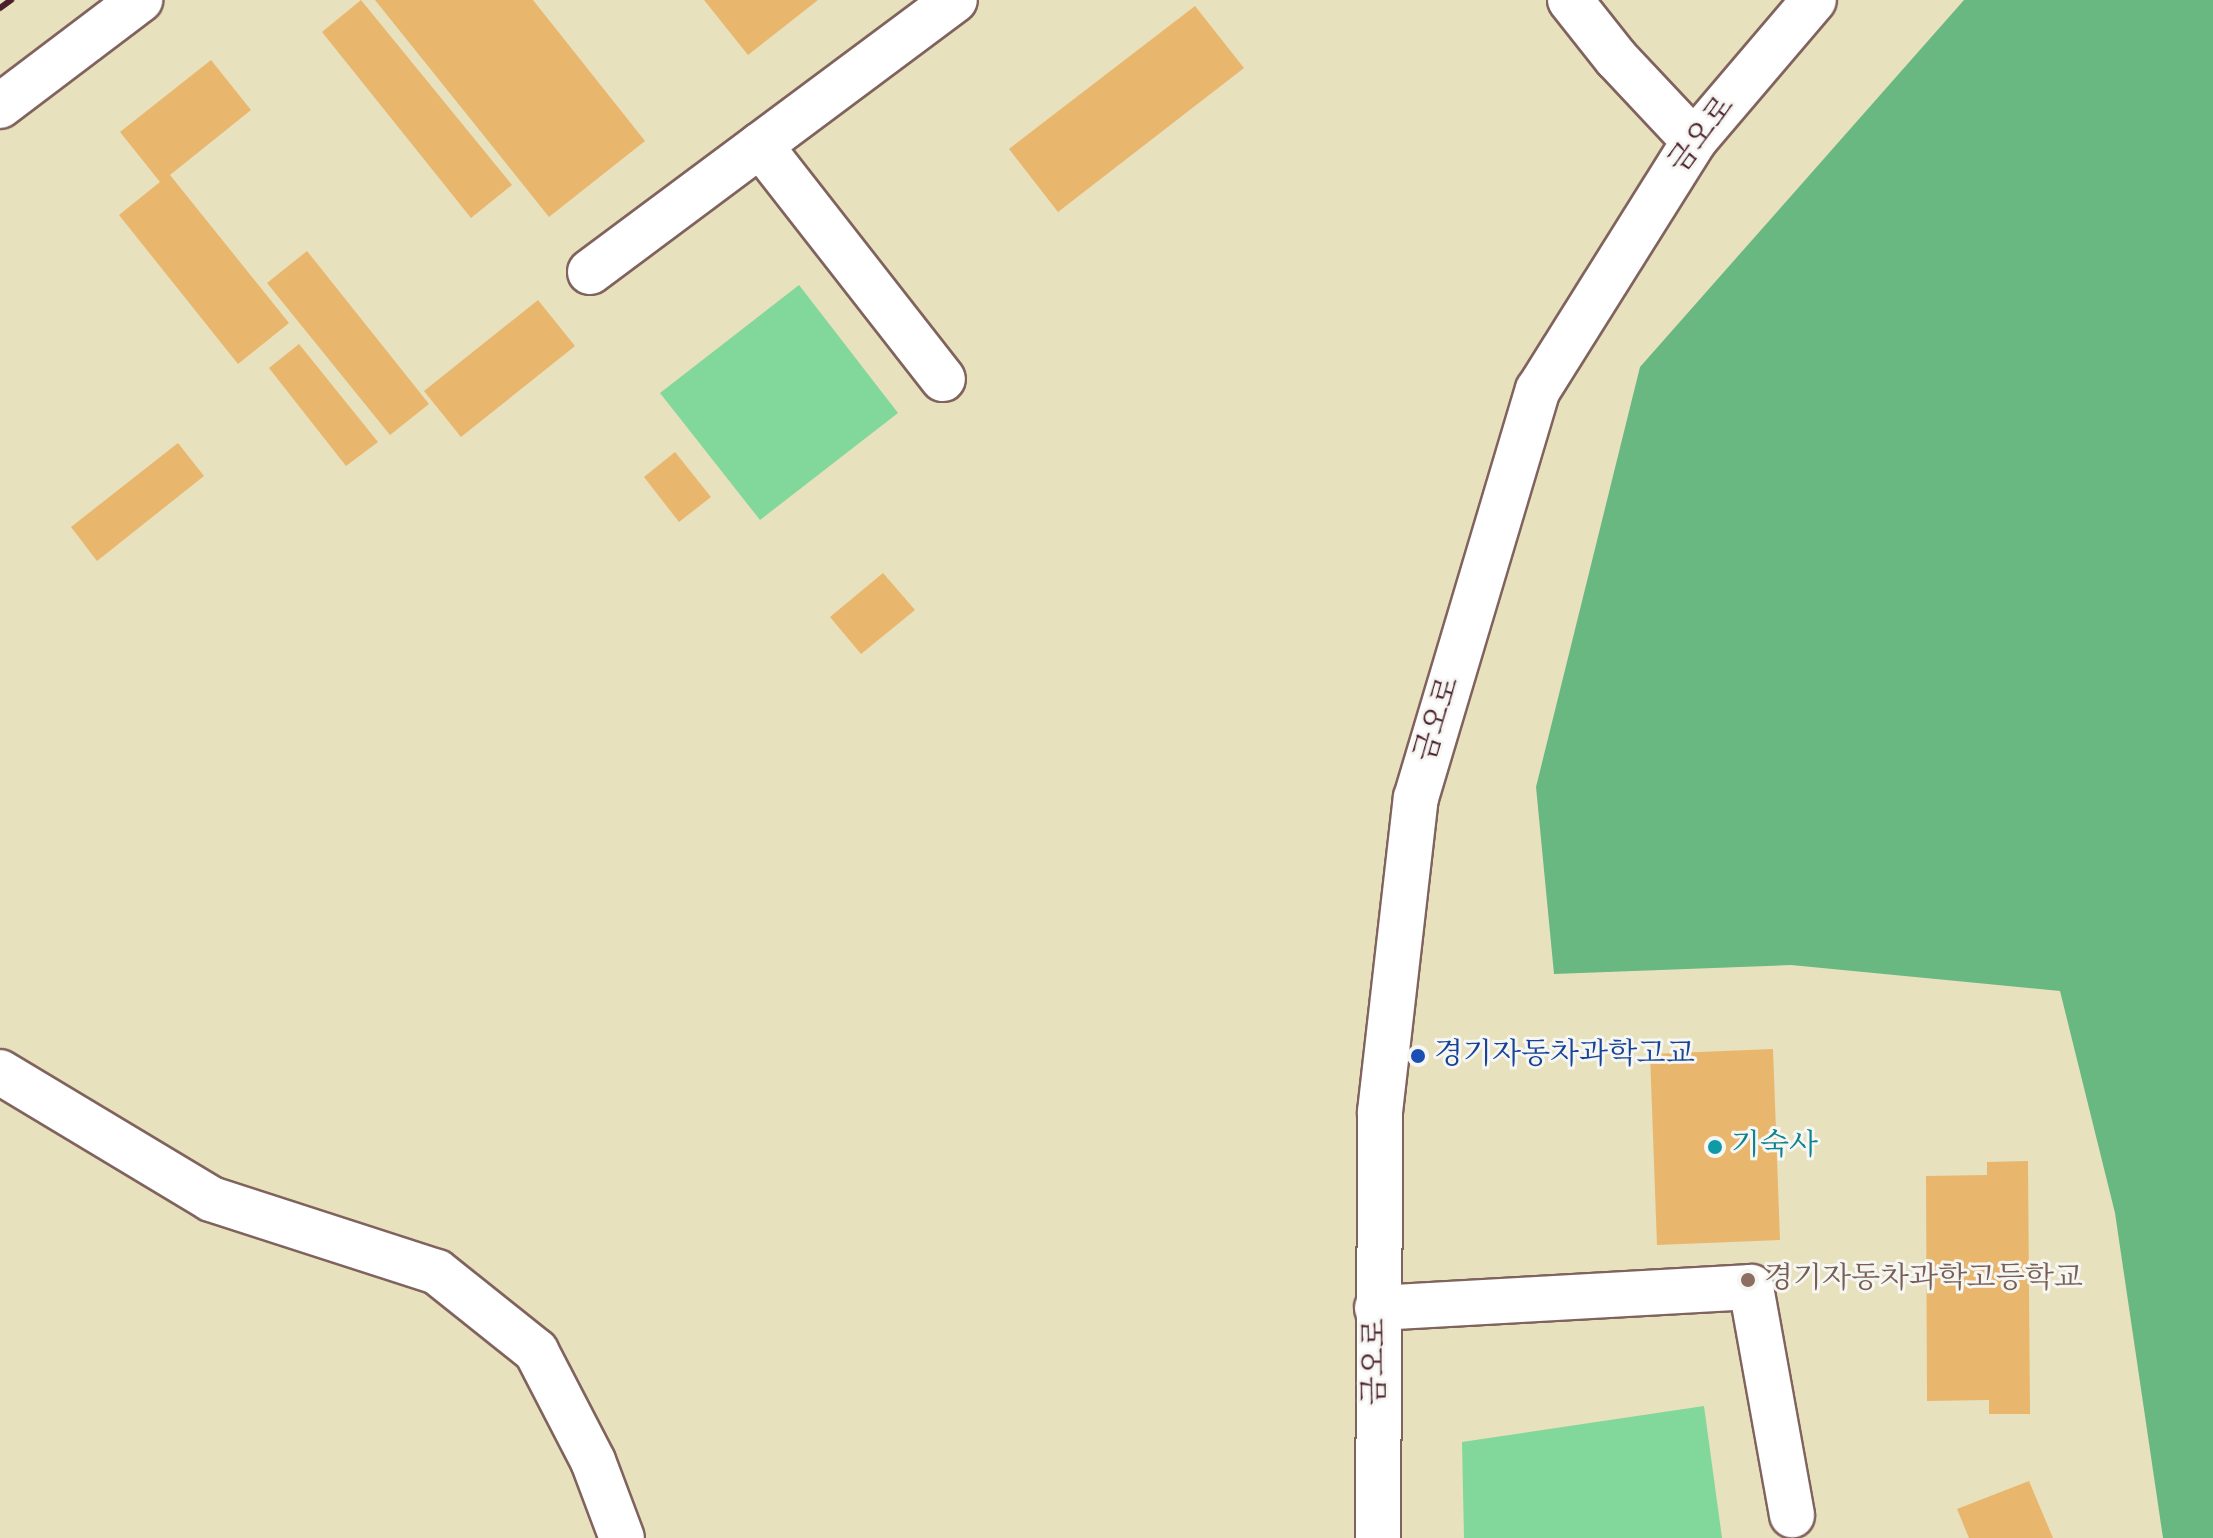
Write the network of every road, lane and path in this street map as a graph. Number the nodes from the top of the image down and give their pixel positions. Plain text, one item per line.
1 (140, 0) edge
2 (955, 0) edge
3 (1570, 0) edge
4 (1814, 0) edge
5 (0, 106) edge
6 (1694, 141) junction
7 (760, 145) junction
8 (590, 272) dead end
9 (943, 379) dead end
10 (0, 1072) edge
11 (1377, 1308) junction
12 (1792, 1515) dead end
13 (622, 1538) edge
14 (1378, 1538) edge

1 - 5 street
2 - 7 street
3 - 6 street
4 - 6 street, 금오로
6 - 11 street, 금오로
7 - 8 street
7 - 9 street
10 - 13 street
11 - 12 street
11 - 14 street, 금오로

